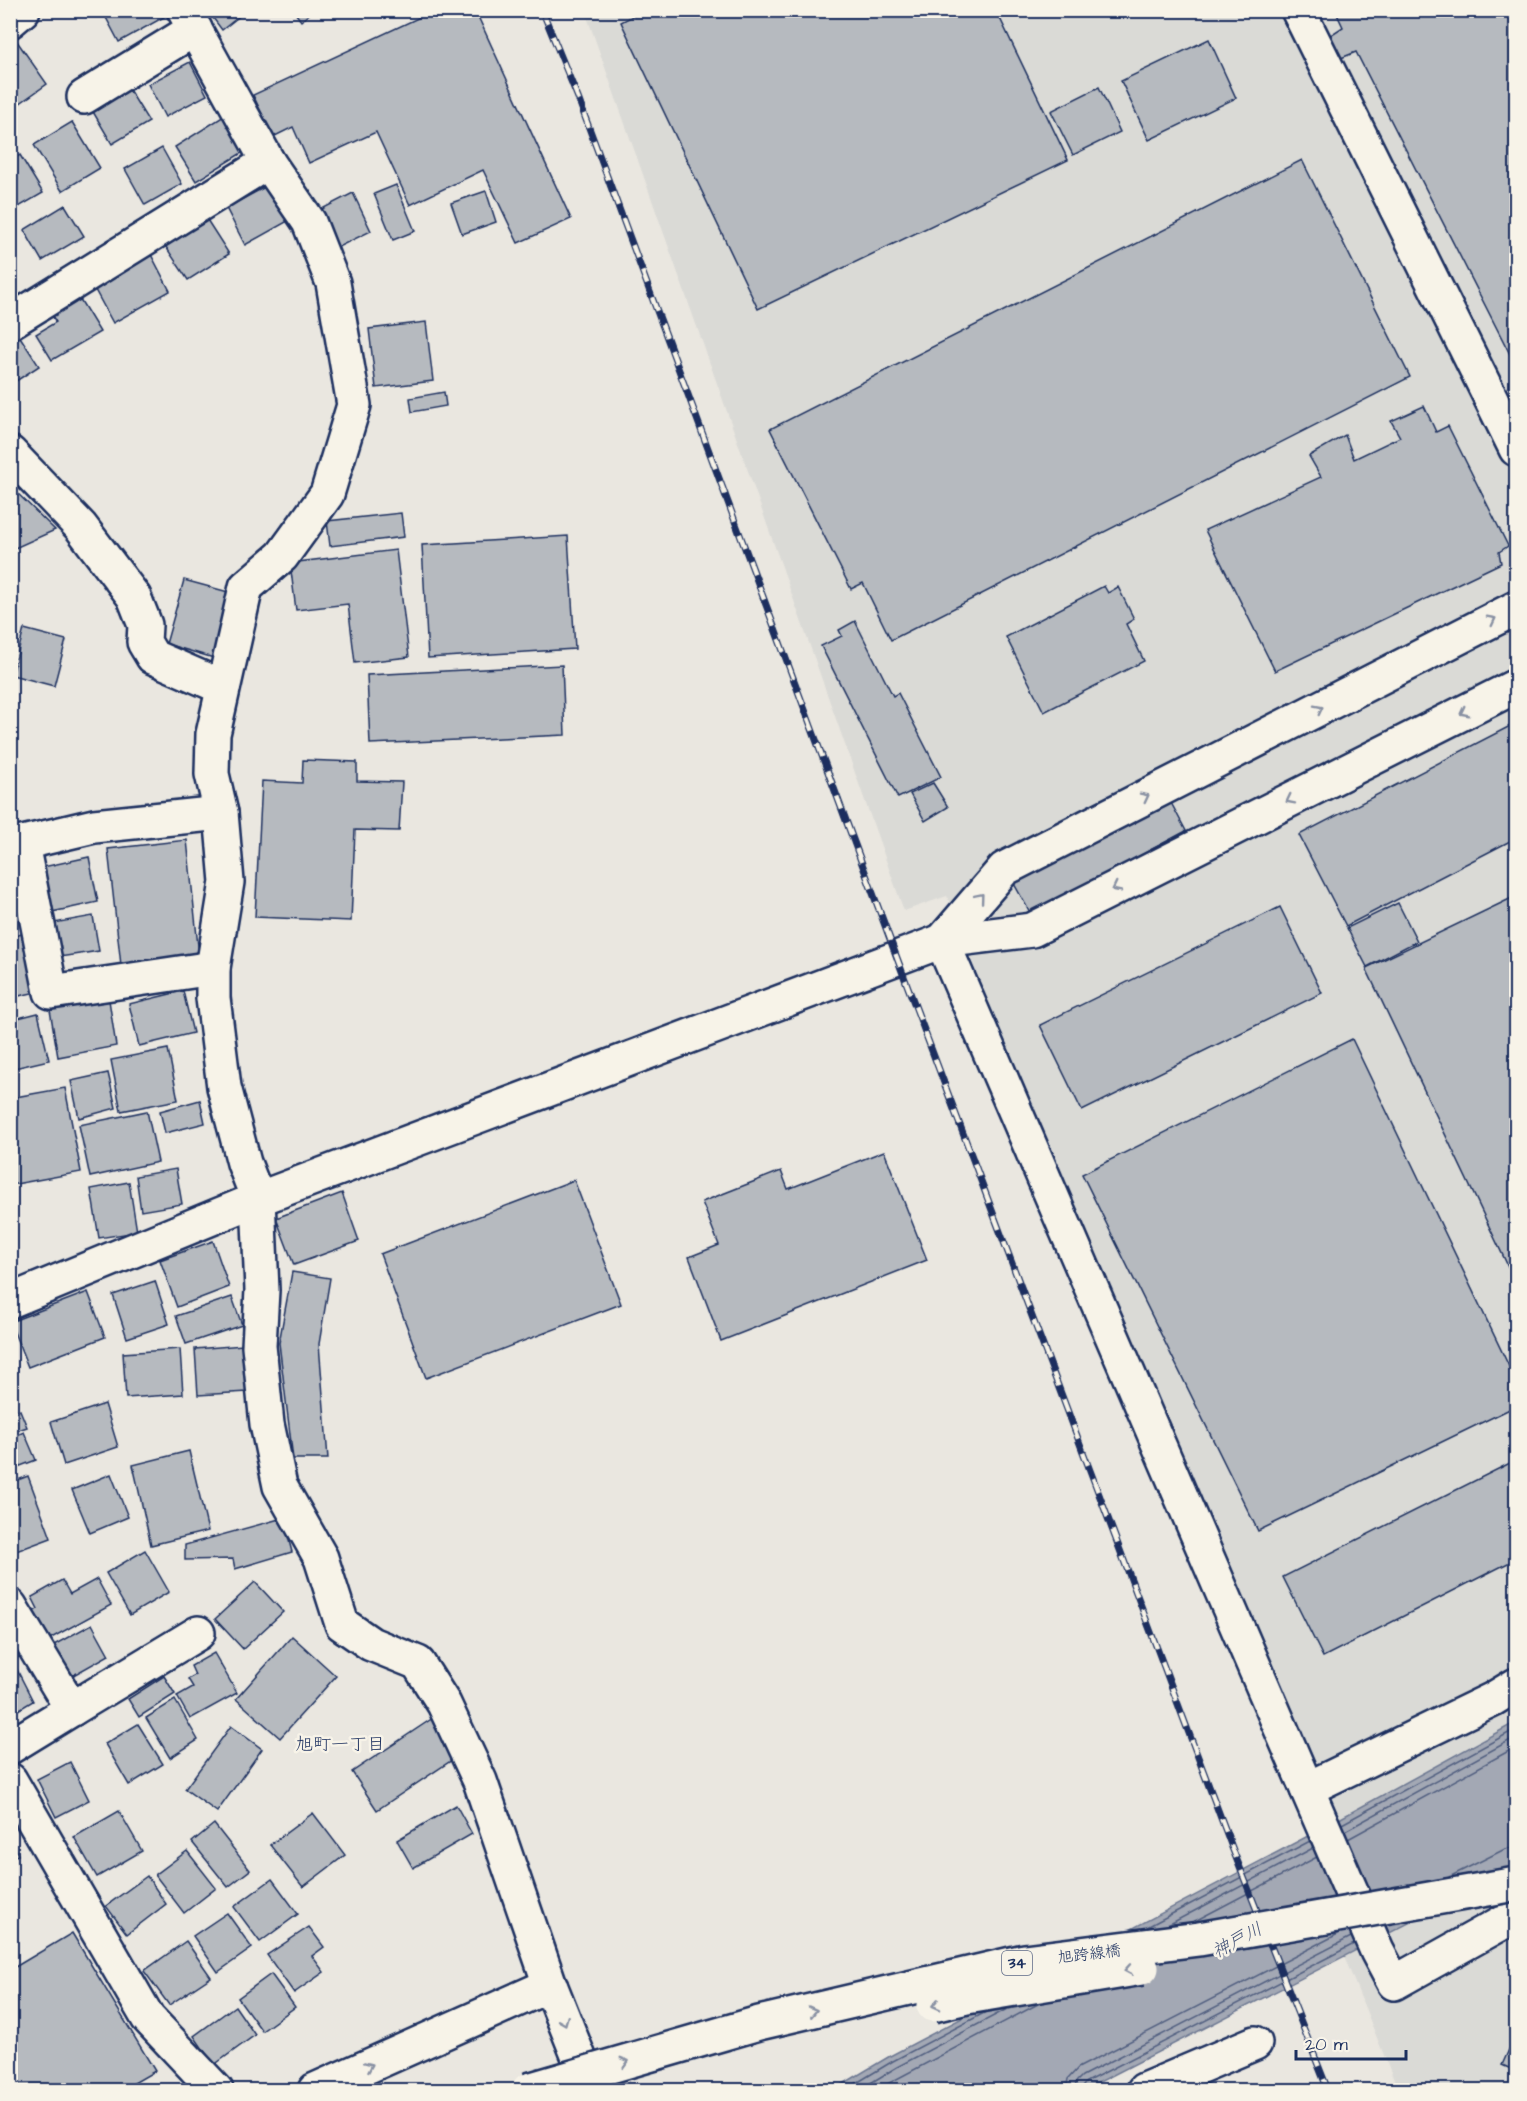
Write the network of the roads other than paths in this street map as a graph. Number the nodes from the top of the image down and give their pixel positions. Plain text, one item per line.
1 (23, 10) edge
2 (1298, 10) edge
3 (189, 20) edge
4 (10, 21) edge
5 (84, 97) dead end
6 (268, 162) junction
7 (10, 322) edge
8 (1516, 449) edge
9 (10, 453) edge
10 (1516, 608) edge
11 (1516, 686) edge
12 (222, 687) junction
13 (221, 813) junction
14 (16, 845) edge
15 (942, 941) junction
16 (213, 968) junction
17 (258, 1199) junction
18 (10, 1301) edge
19 (10, 1606) edge
20 (198, 1633) dead end
21 (1516, 1684) edge
22 (72, 1709) junction
23 (10, 1747) edge
24 (10, 1780) edge
25 (1307, 1789) junction
26 (1516, 1884) edge
27 (1516, 1904) edge
28 (1516, 1915) edge
29 (550, 1985) junction
30 (1255, 2043) dead end
31 (216, 2091) edge
32 (315, 2091) edge
33 (528, 2091) edge
34 (592, 2091) edge
35 (605, 2091) edge
36 (1144, 2091) edge

1 - 4 street
2 - 8 street
3 - 5 street
3 - 6 street
6 - 7 street
6 - 12 street
9 - 12 street
15 -> 10 street
11 -> 15 street
12 - 13 street
13 - 14 street
13 - 16 street
14 - 16 street
15 - 17 street
15 - 25 street
16 - 17 street
17 - 18 street
17 - 29 street
19 - 22 street
20 - 22 street
21 - 25 street
22 - 23 street
24 - 31 street
25 - 28 street
33 -> 26 street, 旭跨線橋 / 34, bridge
27 -> 35 street, 旭跨線橋 / 34, bridge
32 -> 29 street
29 -> 34 street
30 - 36 street

